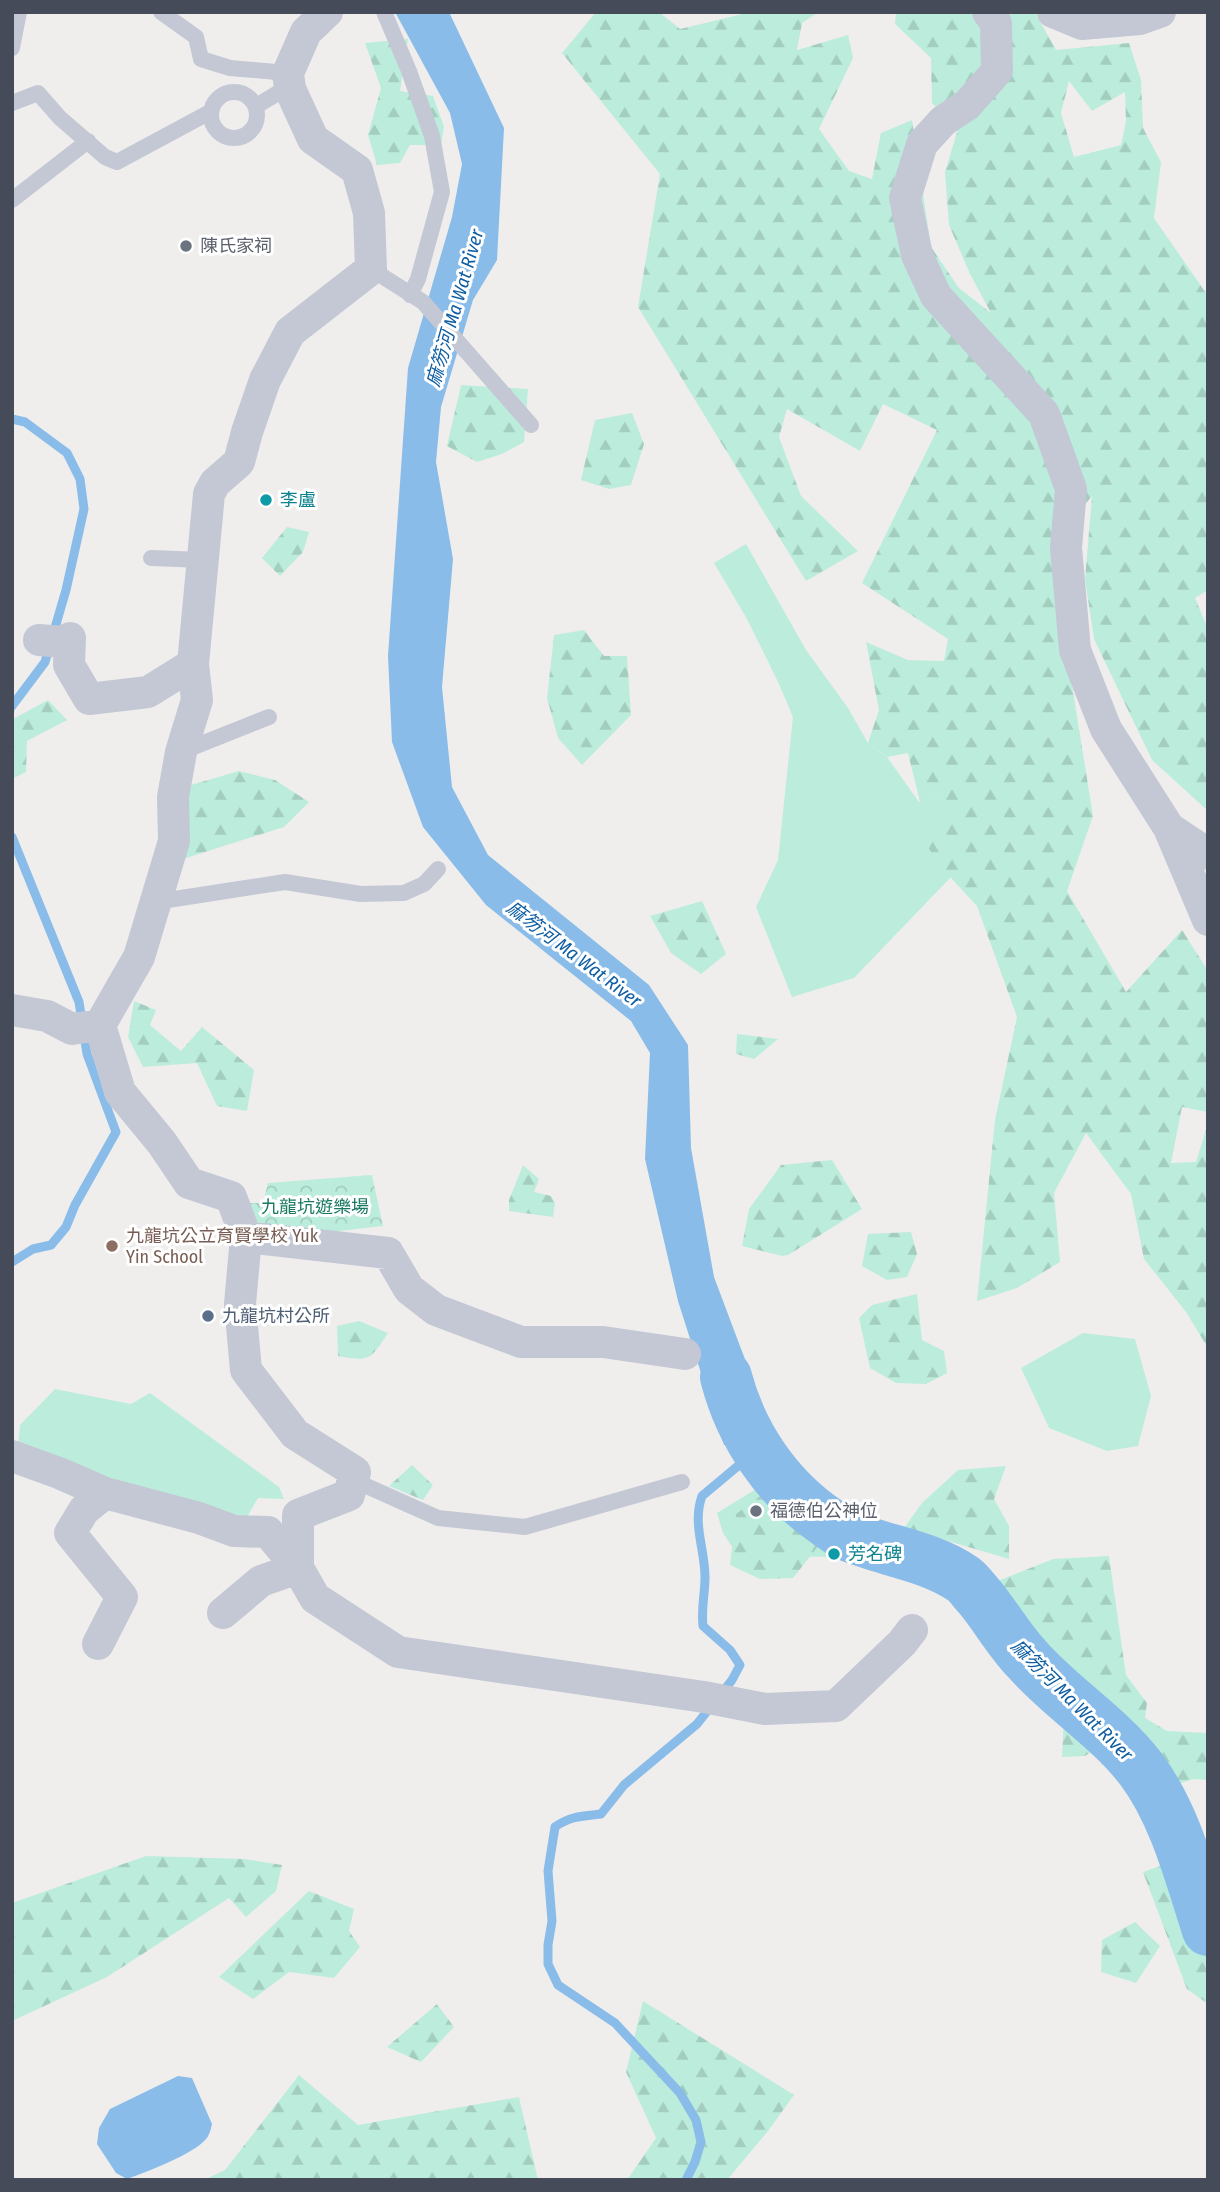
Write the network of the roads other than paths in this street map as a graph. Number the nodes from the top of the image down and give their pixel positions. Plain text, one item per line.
1 (19, 12) edge
2 (161, 12) edge
3 (327, 12) edge
4 (384, 12) edge
5 (988, 12) edge
6 (1053, 12) edge
7 (1160, 12) edge
8 (12, 48) edge
9 (289, 81) junction
10 (12, 103) edge
11 (256, 106) junction
12 (210, 112) junction
13 (88, 141) junction
14 (12, 200) edge
15 (371, 269) junction
16 (417, 298) junction
17 (531, 425) dead end
18 (151, 558) dead end
19 (203, 560) junction
20 (38, 640) dead end
21 (193, 664) junction
22 (269, 717) dead end
23 (181, 752) junction
24 (1169, 828) junction
25 (1208, 855) edge
26 (438, 869) dead end
27 (155, 902) junction
28 (1208, 920) edge
29 (12, 1010) edge
30 (100, 1025) junction
31 (246, 1237) junction
32 (685, 1354) dead end
33 (12, 1456) edge
34 (353, 1480) junction
35 (682, 1482) dead end
36 (105, 1493) junction
37 (298, 1568) junction
38 (223, 1613) dead end
39 (912, 1630) dead end
40 (98, 1644) dead end

1 - 8 lane
2 - 9 lane
3 - 9 street
4 - 16 lane
5 - 24 street
6 - 7 street
9 - 11 lane
9 - 15 street
10 - 13 lane
11 - 12 lane
11 - 12 lane
12 - 13 lane
13 - 14 lane
15 - 16 lane
15 - 19 street
16 - 17 lane
18 - 19 lane
19 - 21 street
20 - 21 street
21 - 23 street
22 - 23 lane
23 - 27 street
24 - 25 street
24 - 28 street
26 - 27 lane
27 - 30 street
29 - 30 street
30 - 31 street
31 - 32 street
31 - 34 street
33 - 36 street
34 - 35 lane
34 - 37 street
36 - 37 street
36 - 40 street
37 - 38 street
37 - 39 street

